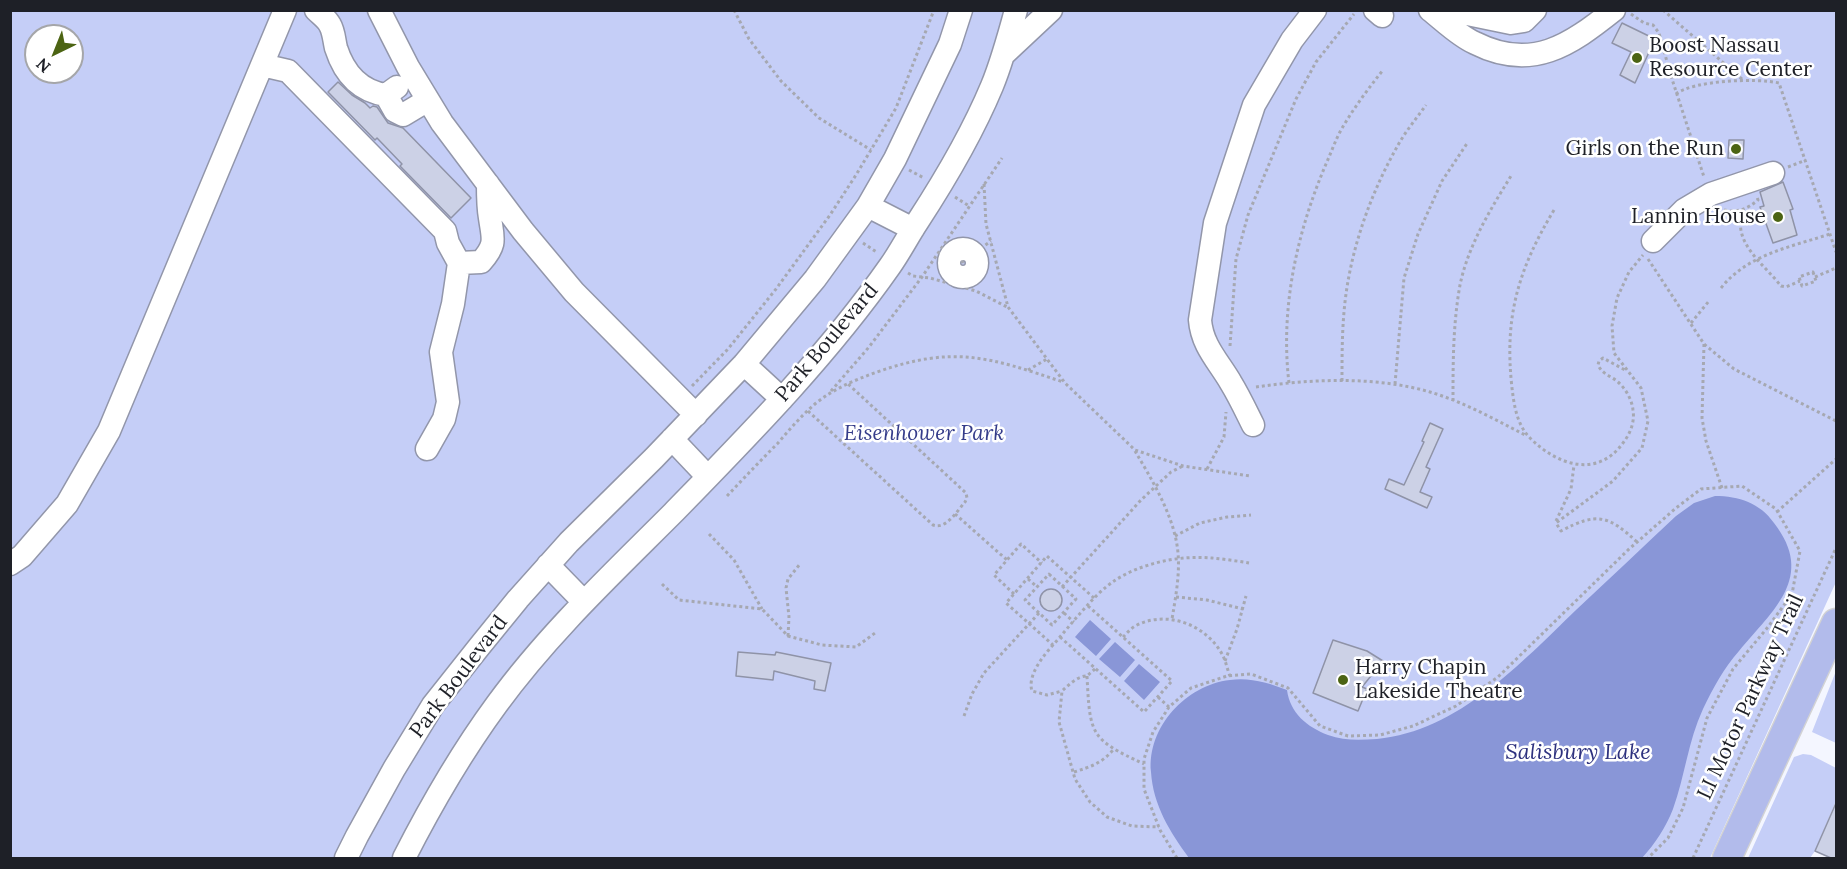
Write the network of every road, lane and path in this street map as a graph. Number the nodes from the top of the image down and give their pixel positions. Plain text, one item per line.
1 (285, 10) edge
2 (316, 10) edge
3 (379, 10) edge
4 (734, 10) edge
5 (934, 10) edge
6 (961, 10) edge
7 (1016, 10) edge
8 (1051, 10) edge
9 (1315, 10) edge
10 (1430, 10) edge
11 (1448, 10) edge
12 (1535, 10) edge
13 (1663, 10) edge
14 (1622, 11) edge
15 (1370, 14) edge
16 (1002, 56) junction
17 (262, 65) junction
18 (1383, 70) dead end
19 (411, 73) junction
20 (1653, 73) dead end
21 (1671, 76) junction
22 (1743, 80) junction
23 (1676, 94) junction
24 (386, 95) junction
25 (428, 100) junction
26 (1426, 105) dead end
27 (1467, 142) dead end
28 (871, 150) junction
29 (1002, 158) dead end
30 (894, 161) junction
31 (1773, 173) dead end
32 (1511, 176) dead end
33 (488, 184) junction
34 (984, 184) junction
35 (940, 187) junction
36 (1711, 194) junction
37 (868, 206) junction
38 (969, 206) junction
39 (1554, 210) dead end
40 (1743, 210) dead end
41 (913, 229) junction
42 (1831, 234) junction
43 (856, 238) dead end
44 (1653, 241) dead end
45 (982, 248) junction
46 (1836, 252) edge
47 (885, 257) dead end
48 (1756, 258) junction
49 (459, 263) junction
50 (1836, 268) edge
51 (906, 272) dead end
52 (922, 277) junction
53 (1815, 277) junction
54 (952, 279) junction
55 (1800, 281) junction
56 (1721, 288) dead end
57 (1709, 301) dead end
58 (1010, 309) junction
59 (1691, 323) junction
60 (1704, 344) junction
61 (1230, 346) dead end
62 (1047, 359) junction
63 (744, 364) junction
64 (1028, 370) junction
65 (1631, 376) junction
66 (1230, 381) junction
67 (1341, 381) junction
68 (847, 383) junction
69 (1065, 383) junction
70 (1289, 383) junction
71 (1395, 384) junction
72 (1256, 387) dead end
73 (829, 393) junction
74 (782, 399) junction
75 (1453, 401) junction
76 (688, 407) junction
77 (808, 411) junction
78 (1836, 421) edge
79 (1253, 425) dead end
80 (1528, 437) junction
81 (672, 439) junction
82 (427, 449) dead end
83 (1135, 450) junction
84 (1836, 459) edge
85 (1574, 465) junction
86 (1184, 466) junction
87 (1208, 469) junction
88 (1250, 476) dead end
89 (708, 477) junction
90 (1155, 486) junction
91 (1722, 488) junction
92 (727, 496) dead end
93 (1777, 512) junction
94 (955, 514) junction
95 (1251, 515) dead end
96 (1556, 523) junction
97 (709, 534) dead end
98 (1175, 537) junction
99 (1637, 542) junction
100 (1836, 548) edge
101 (1178, 559) junction
102 (1007, 561) junction
103 (1042, 563) junction
104 (1249, 563) dead end
105 (10, 564) edge
106 (800, 564) dead end
107 (548, 565) junction
108 (1071, 577) junction
109 (1028, 579) junction
110 (662, 584) dead end
111 (1037, 587) junction
112 (1062, 587) junction
113 (1014, 594) junction
114 (1246, 596) dead end
115 (1176, 597) junction
116 (1094, 598) junction
117 (584, 602) junction
118 (1088, 606) junction
119 (762, 609) junction
120 (1243, 609) junction
121 (1039, 613) junction
122 (1064, 613) junction
123 (1172, 619) junction
124 (1074, 622) junction
125 (1836, 623) edge
126 (1029, 624) junction
127 (874, 633) dead end
128 (789, 636) junction
129 (1060, 637) junction
130 (1123, 637) junction
131 (1053, 645) junction
132 (1225, 661) junction
133 (1096, 669) junction
134 (1087, 676) junction
135 (1230, 676) junction
136 (1062, 692) junction
137 (1158, 697) junction
138 (1168, 707) junction
139 (964, 716) dead end
140 (1113, 750) junction
141 (1144, 764) junction
142 (1073, 772) junction
143 (1159, 827) junction
144 (346, 858) edge
145 (404, 858) edge
146 (1177, 858) edge
147 (1648, 858) edge
148 (1694, 858) edge
149 (1727, 858) edge

1 - 17 street
2 - 24 street
3 - 19 street
4 - 28 path
5 - 28 path
6 - 30 street, Park Boulevard
7 - 16 street, Park Boulevard
8 - 16 street
9 - 66 street
10 - 14 street
11 - 12 street
13 - 22 path
14 - 21 path
15 - 61 path
16 - 35 street, Park Boulevard
17 - 49 street
17 - 105 street
18 - 70 path
19 - 24 street
19 - 25 street
20 - 21 path
21 - 23 path
22 - 23 path
22 - 42 path
23 - 36 path
24 - 25 street
25 - 33 street
26 - 67 path
27 - 71 path
28 - 30 path
28 - 76 path
29 - 34 path
30 - 35 path
30 - 37 street, Park Boulevard
31 - 36 street
32 - 75 path
33 - 49 street
33 - 76 street
34 - 38 path
34 - 45 path
35 - 38 path
35 - 41 street, Park Boulevard
36 - 44 street
37 - 41 street
37 - 63 street, Park Boulevard
38 - 52 path
39 - 80 path
40 - 48 path
41 - 74 street, Park Boulevard
42 - 46 path
42 - 48 path
43 - 47 path
45 - 54 path
45 - 54 street
45 - 58 path
48 - 55 path
48 - 56 path
49 - 82 street
50 - 53 path
51 - 52 path
52 - 54 path
52 - 73 path
53 - 55 path
53 - 55 path
54 - 58 path
57 - 59 path
58 - 62 path
59 - 60 path
59 - 65 path
60 - 78 path
60 - 91 path
62 - 64 path
62 - 69 path
63 - 74 street
63 - 76 street, Park Boulevard
64 - 68 path
64 - 69 path
65 - 85 path
65 - 96 path
66 - 79 street
66 - 87 path
67 - 70 path
67 - 71 path
68 - 73 path
68 - 94 path
69 - 83 path
70 - 72 path
71 - 75 path
73 - 77 path
74 - 89 street, Park Boulevard
75 - 80 path
76 - 81 street, Park Boulevard
77 - 92 path
77 - 94 path
80 - 85 path
81 - 89 street
81 - 107 street, Park Boulevard
83 - 86 path
83 - 90 path
84 - 93 path
85 - 96 path
86 - 87 path
86 - 90 path
87 - 88 path
89 - 117 street, Park Boulevard
90 - 98 path
90 - 108 path
91 - 93 path
91 - 99 path
93 - 147 path
94 - 102 path
95 - 98 path
96 - 99 path
97 - 119 path
98 - 101 path
99 - 135 path
100 - 148 path, LI Motor Parkway Trail
101 - 104 path
101 - 115 path
101 - 116 path
102 - 103 path
102 - 113 path
103 - 108 path
103 - 109 path
106 - 128 path
107 - 117 street
107 - 144 street, Park Boulevard
108 - 112 path
108 - 116 path
109 - 111 path
109 - 113 path
110 - 119 path
111 - 112 path
111 - 121 path
112 - 122 path
113 - 126 path
114 - 120 path
115 - 120 path
115 - 123 path
116 - 118 path
117 - 145 street, Park Boulevard
118 - 124 path
118 - 130 path
119 - 128 path
120 - 132 path
121 - 122 path
121 - 126 path
122 - 124 path
123 - 130 path
123 - 132 path
124 - 129 path
125 - 149 main road
126 - 131 path
126 - 139 path
127 - 128 path
129 - 131 path
129 - 133 path
130 - 137 path
131 - 136 path
132 - 135 path
133 - 134 path
133 - 137 path
134 - 136 path
134 - 140 path
135 - 138 path
136 - 142 path
137 - 138 path
138 - 141 path
140 - 141 path
140 - 142 path
141 - 143 path
142 - 143 path
143 - 146 path

